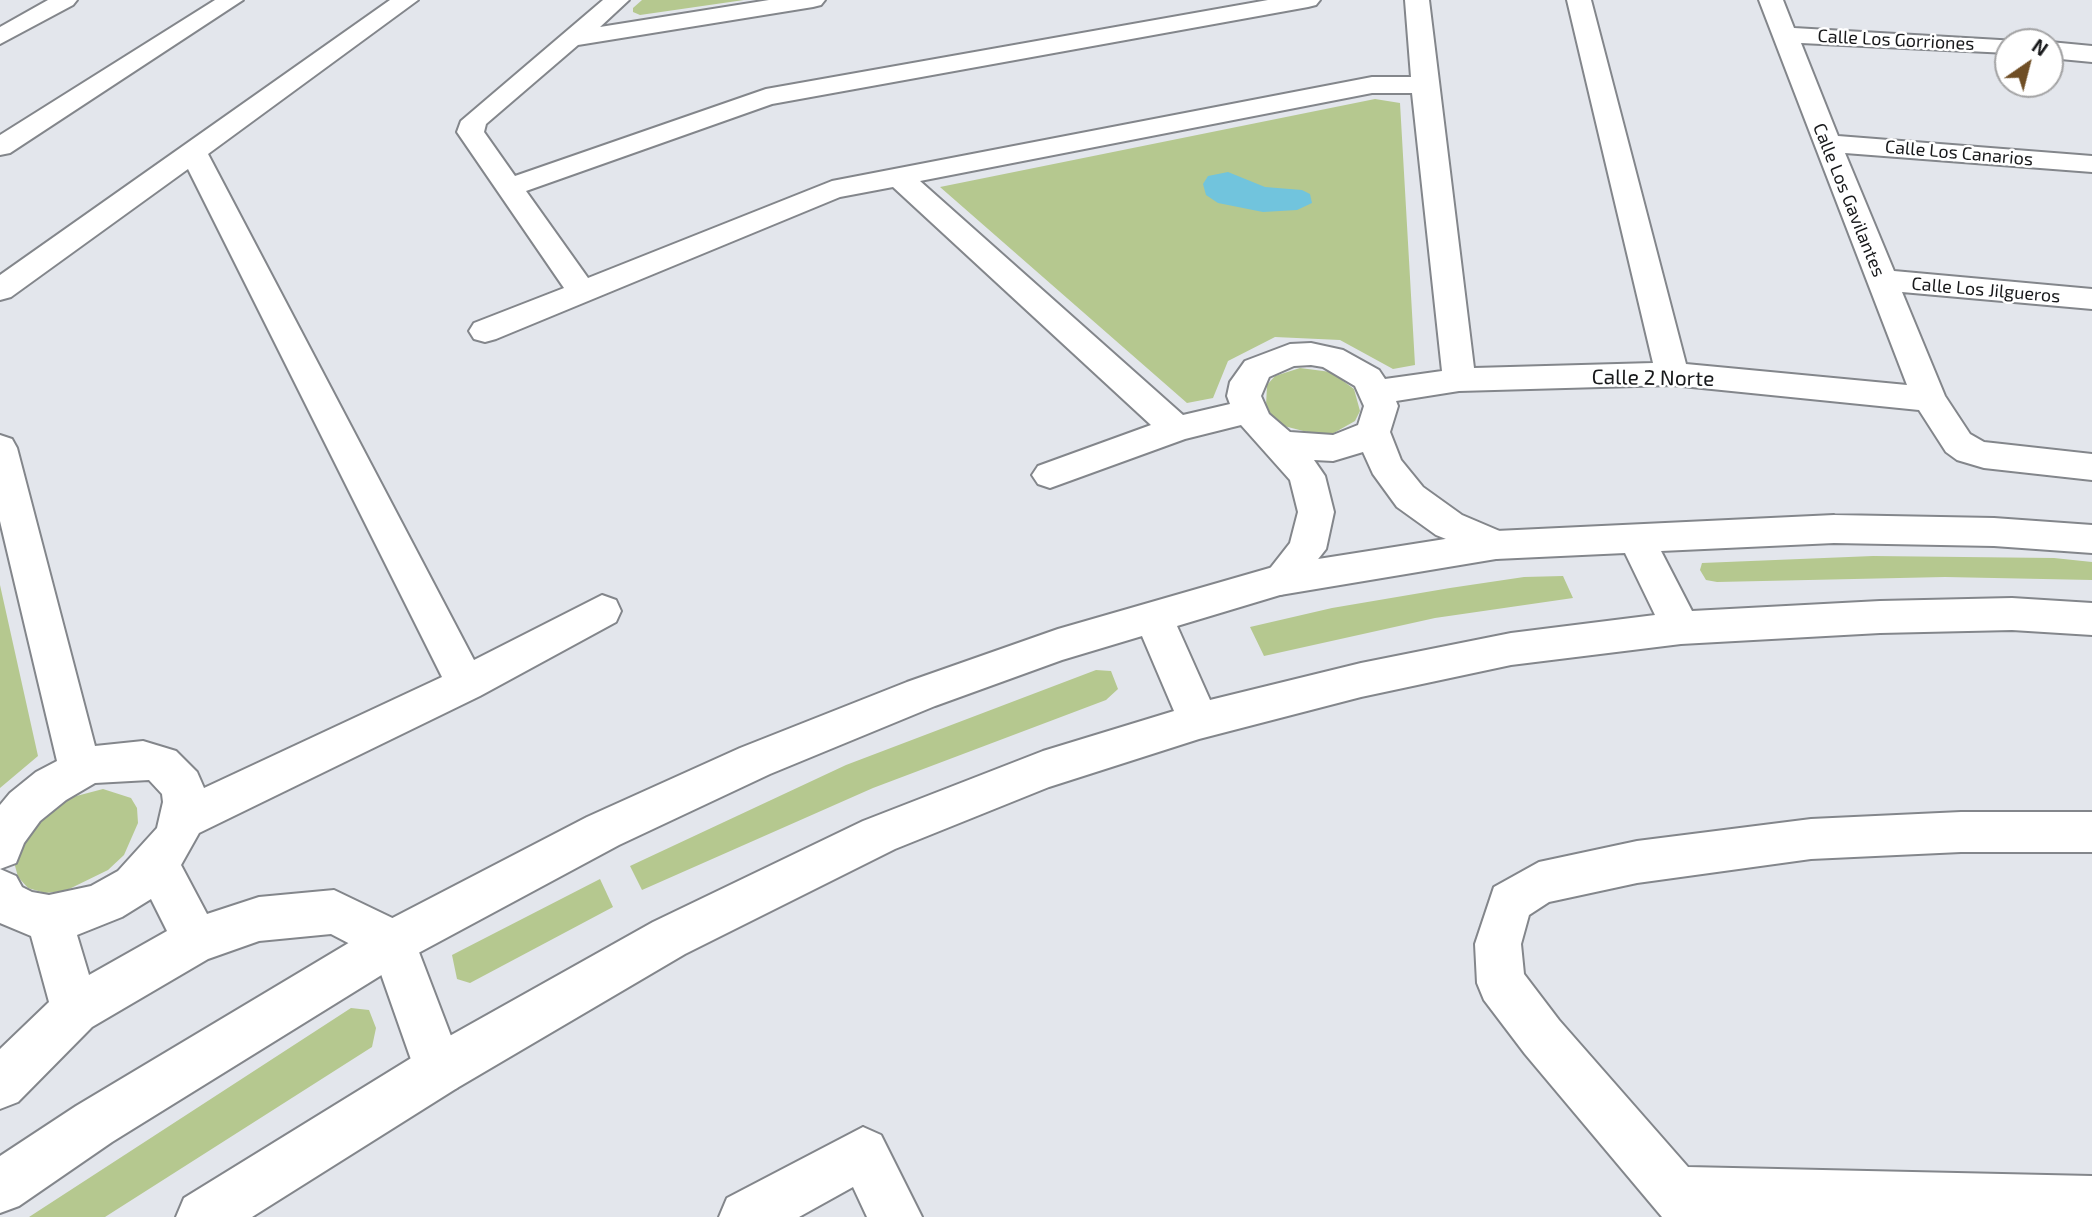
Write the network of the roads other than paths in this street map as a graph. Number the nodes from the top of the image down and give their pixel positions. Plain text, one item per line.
1 (65, 0) edge
2 (231, 0) edge
3 (406, 0) edge
4 (617, 0) edge
5 (813, 0) edge
6 (1308, 0) edge
7 (1417, 0) edge
8 (1579, 0) edge
9 (1771, 0) edge
10 (1783, 35) junction
11 (0, 37) edge
12 (572, 39) junction
13 (1994, 45) edge
14 (2064, 51) edge
15 (2092, 54) edge
16 (1424, 85) junction
17 (1826, 143) junction
18 (0, 146) edge
19 (193, 152) junction
20 (2092, 164) edge
21 (898, 176) junction
22 (510, 187) junction
23 (1881, 279) junction
24 (0, 290) edge
25 (581, 290) junction
26 (2092, 299) edge
27 (485, 331) dead end
28 (1672, 374) junction
29 (1459, 380) junction
30 (1377, 392) junction
31 (1929, 399) junction
32 (1249, 411) junction
33 (1177, 429) junction
34 (1373, 432) junction
35 (1280, 444) junction
36 (0, 448) edge
37 (2092, 467) edge
38 (1050, 475) dead end
39 (1636, 539) junction
40 (2092, 539) edge
41 (1496, 545) junction
42 (1280, 580) junction
43 (602, 611) dead end
44 (1153, 616) junction
45 (2092, 619) edge
46 (1681, 628) junction
47 (466, 684) junction
48 (1199, 720) junction
49 (80, 769) junction
50 (183, 819) junction
51 (2092, 832) edge
52 (0, 848) edge
53 (157, 864) junction
54 (2, 900) edge
55 (50, 917) junction
56 (196, 940) junction
57 (393, 942) junction
58 (75, 1010) junction
59 (439, 1070) junction
60 (0, 1084) edge
61 (0, 1187) edge
62 (2092, 1202) edge
63 (1687, 1205) edge
64 (203, 1217) edge
65 (747, 1217) edge
66 (895, 1217) edge

1 - 11 street
2 - 18 street
3 - 19 street
4 - 12 street
5 - 12 street
6 - 22 street
7 - 16 street
8 - 28 street
9 - 10 street, Calle Los Gavilantes
10 - 13 street, Calle Los Gorriones
10 - 17 street, Calle Los Gavilantes
12 - 22 street
14 - 15 street
16 - 21 street
16 - 29 street
17 - 20 street, Calle Los Canarios
17 - 23 street, Calle Los Gavilantes
19 - 24 street
19 - 47 street
21 - 25 street
21 - 33 street
22 - 25 street
23 - 26 street, Calle Los Jilgueros
23 - 31 street, Calle Los Gavilantes
25 - 27 street
28 - 29 street, Calle 2 Norte
28 - 31 street, Calle 2 Norte
29 - 30 street, Calle 2 Norte
30 - 32 street
30 - 34 street
31 - 37 street, Calle Los Gavilantes
32 - 33 street
32 - 35 street
33 - 38 street
34 - 35 street
34 - 41 street
35 - 42 street
36 - 49 street
39 - 40 street
39 - 41 street
39 - 46 street
41 - 42 street
42 - 44 street
43 - 47 street
44 - 48 street
44 - 57 street
45 - 46 street
46 - 48 street
47 - 50 street
48 - 59 street
49 - 50 street
49 - 52 street
50 - 53 street
51 - 63 street
53 - 55 street
53 - 56 street
54 - 55 street
55 - 58 street
56 - 57 street
56 - 58 street
57 - 59 street
57 - 61 street
58 - 60 street
59 - 64 street
62 - 63 street
65 - 66 street

